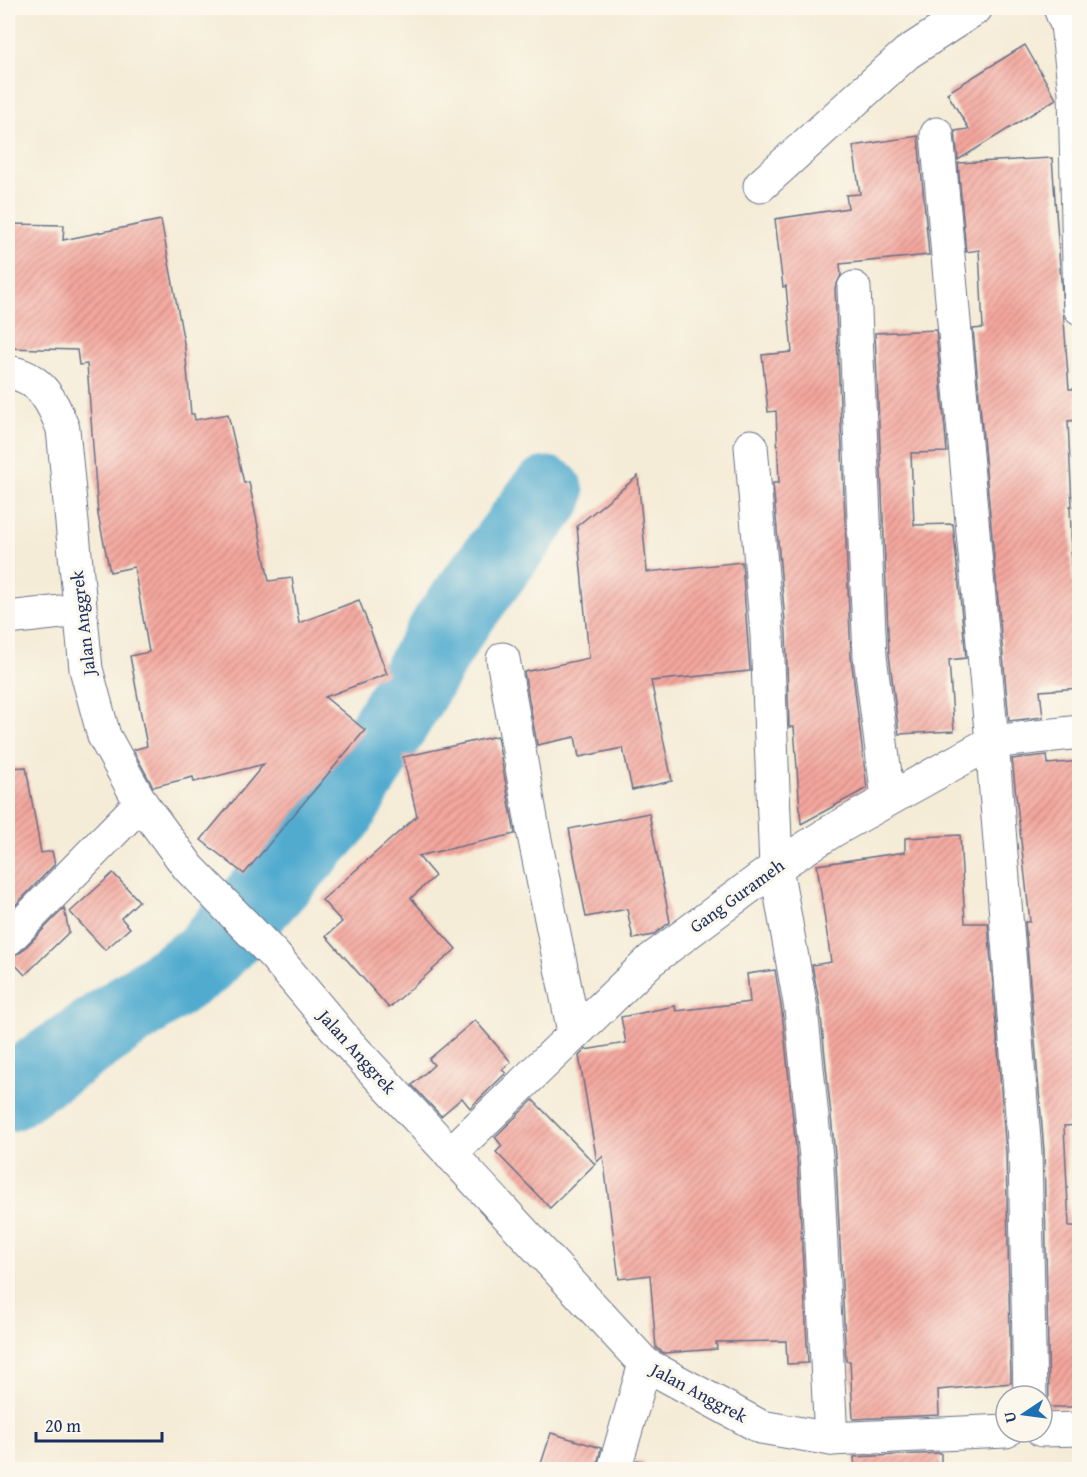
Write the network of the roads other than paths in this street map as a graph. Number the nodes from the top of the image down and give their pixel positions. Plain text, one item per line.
1 (976, 8) edge
2 (1060, 8) edge
3 (937, 134) dead end
4 (760, 186) dead end
5 (854, 288) dead end
6 (1080, 308) edge
7 (8, 372) edge
8 (751, 446) dead end
9 (79, 610) junction
10 (8, 618) edge
11 (503, 658) dead end
12 (1080, 732) edge
13 (992, 741) junction
14 (888, 798) junction
15 (141, 803) junction
16 (776, 867) junction
17 (8, 939) edge
18 (574, 1032) junction
19 (450, 1155) junction
20 (645, 1364) junction
21 (1030, 1384) edge
22 (1080, 1429) edge
23 (1054, 1430) edge
24 (994, 1431) edge
25 (831, 1438) junction
26 (614, 1470) edge

1 - 4 street
2 - 6 street
3 - 13 street
5 - 14 street
7 - 9 street, Jalan Anggrek
8 - 16 street
9 - 10 street
9 - 15 street, Jalan Anggrek
11 - 18 street
12 - 13 street, Gang Gurameh
13 - 14 street, Gang Gurameh
13 - 21 street
14 - 16 street, Gang Gurameh
15 - 17 street
15 - 19 street, Jalan Anggrek
16 - 18 street, Gang Gurameh
16 - 25 street
18 - 19 street, Gang Gurameh
19 - 20 street, Jalan Anggrek
20 - 25 street, Jalan Anggrek
20 - 26 street
22 - 23 street
24 - 25 street, Jalan Anggrek

